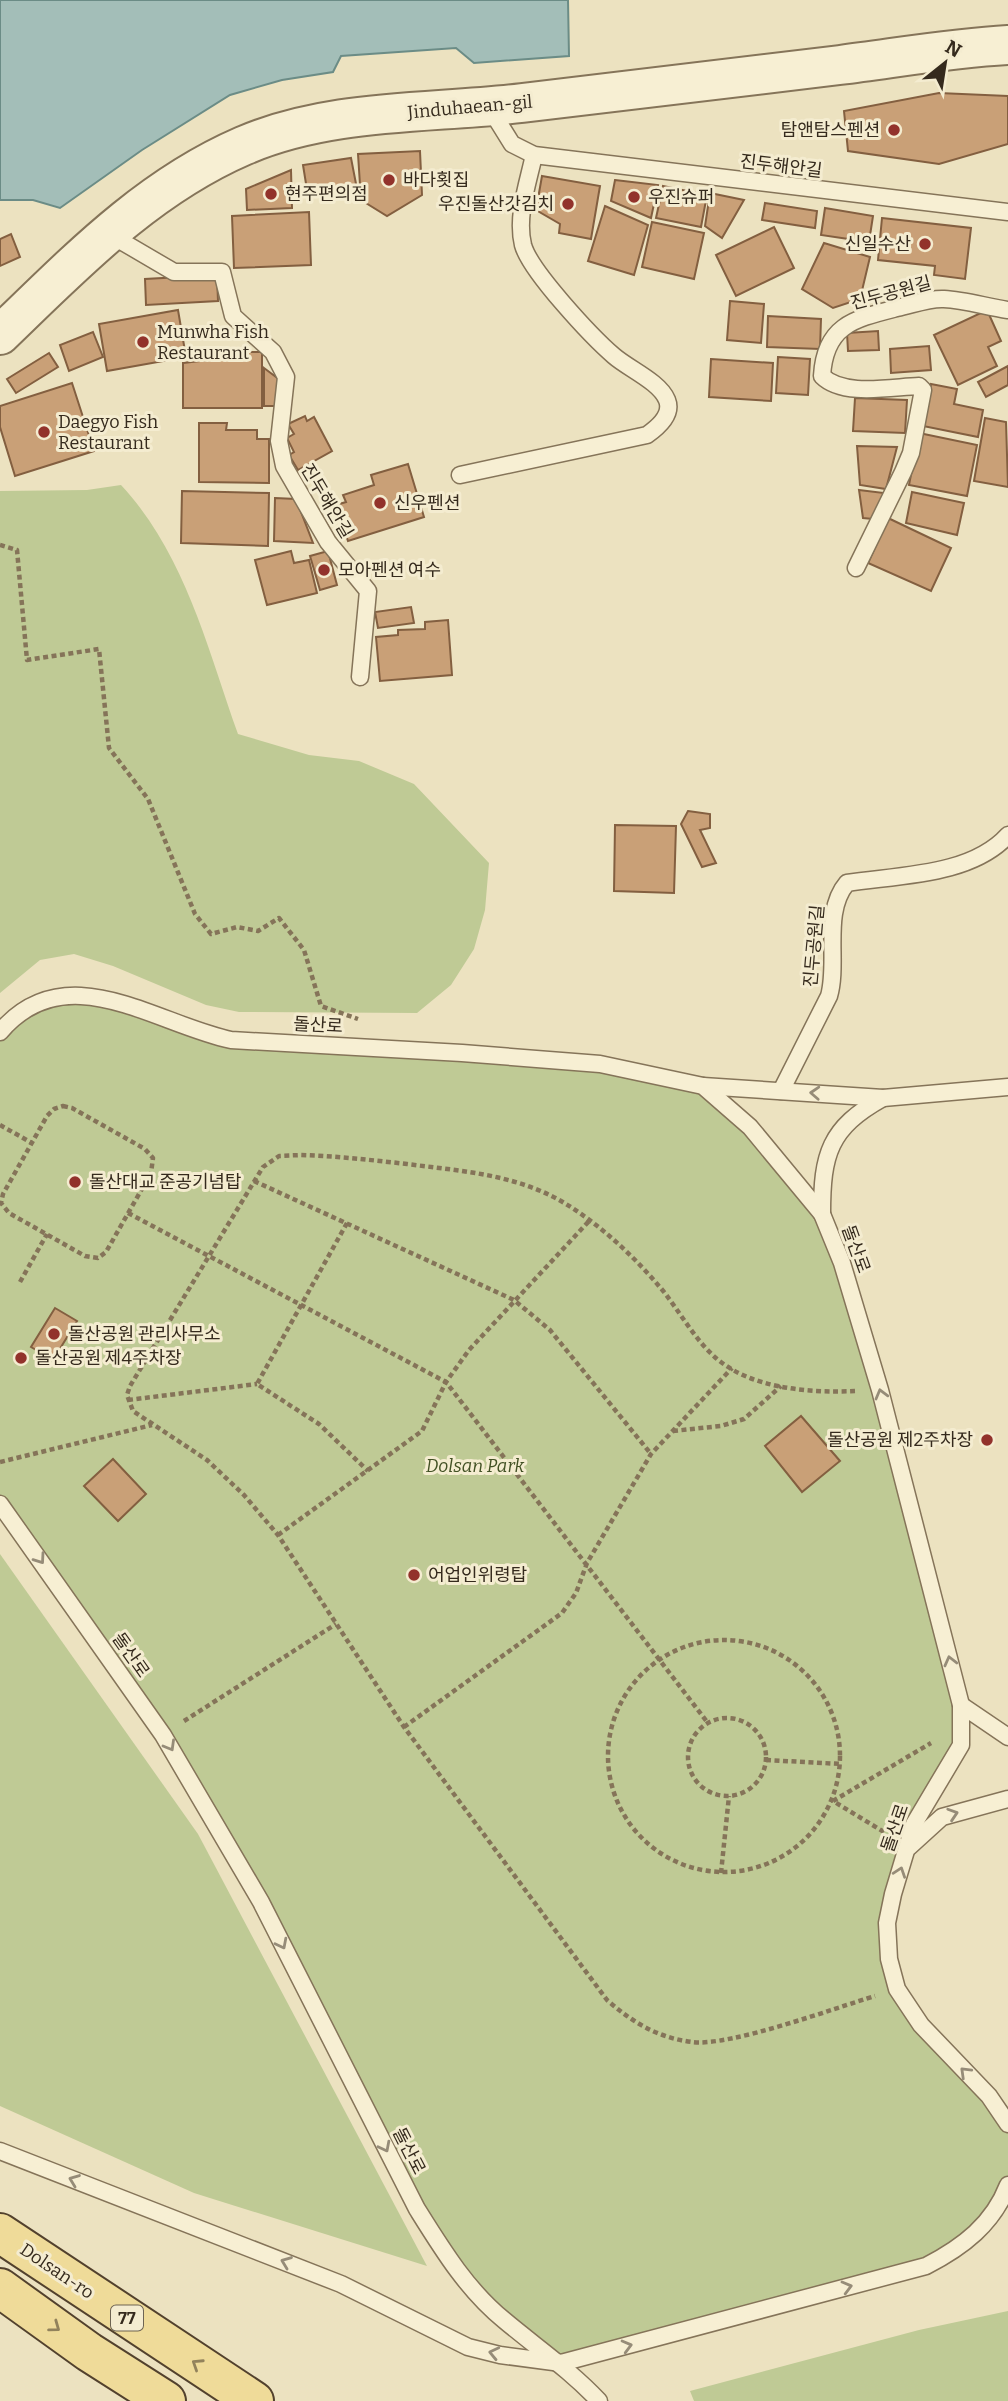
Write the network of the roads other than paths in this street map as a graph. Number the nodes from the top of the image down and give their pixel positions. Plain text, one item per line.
1 (1008, 46) edge
2 (489, 107) junction
3 (534, 155) junction
4 (1008, 212) edge
5 (107, 233) junction
6 (1008, 310) edge
7 (0, 335) edge
8 (460, 475) dead end
9 (856, 568) dead end
10 (360, 677) dead end
11 (1008, 835) edge
12 (0, 1032) edge
13 (703, 1086) junction
14 (1008, 1087) edge
15 (781, 1091) junction
16 (883, 1098) junction
17 (822, 1214) junction
18 (0, 1504) edge
19 (961, 1704) junction
20 (1008, 1737) edge
21 (1008, 1799) edge
22 (909, 1847) junction
23 (1008, 2124) edge
24 (0, 2151) edge
25 (1008, 2185) edge
26 (0, 2232) edge
27 (0, 2288) edge
28 (561, 2363) junction
29 (166, 2401) edge
30 (254, 2401) edge
31 (599, 2401) edge

1 - 2 street, Jinduhaean-gil
2 - 3 lane, 진두해안길
2 - 5 street, Jinduhaean-gil
3 - 4 lane, 진두해안길
3 - 8 lane
5 - 7 street, Jinduhaean-gil
5 - 10 lane, 진두해안길
6 - 9 lane, 진두공원길
11 - 15 lane, 진두공원길
12 - 13 lane, 돌산로
13 - 15 lane
13 - 17 lane, 돌산로
14 - 16 lane
16 -> 15 lane
16 - 17 lane
19 -> 17 lane, 돌산로
18 -> 28 lane, 돌산로
19 - 20 lane
19 - 22 lane, 돌산로
22 -> 21 lane
23 -> 22 lane, 돌산로
28 -> 24 lane
28 -> 25 lane
30 -> 26 main road, Dolsan-ro / 77
27 -> 29 main road
28 - 31 lane, 돌산로

